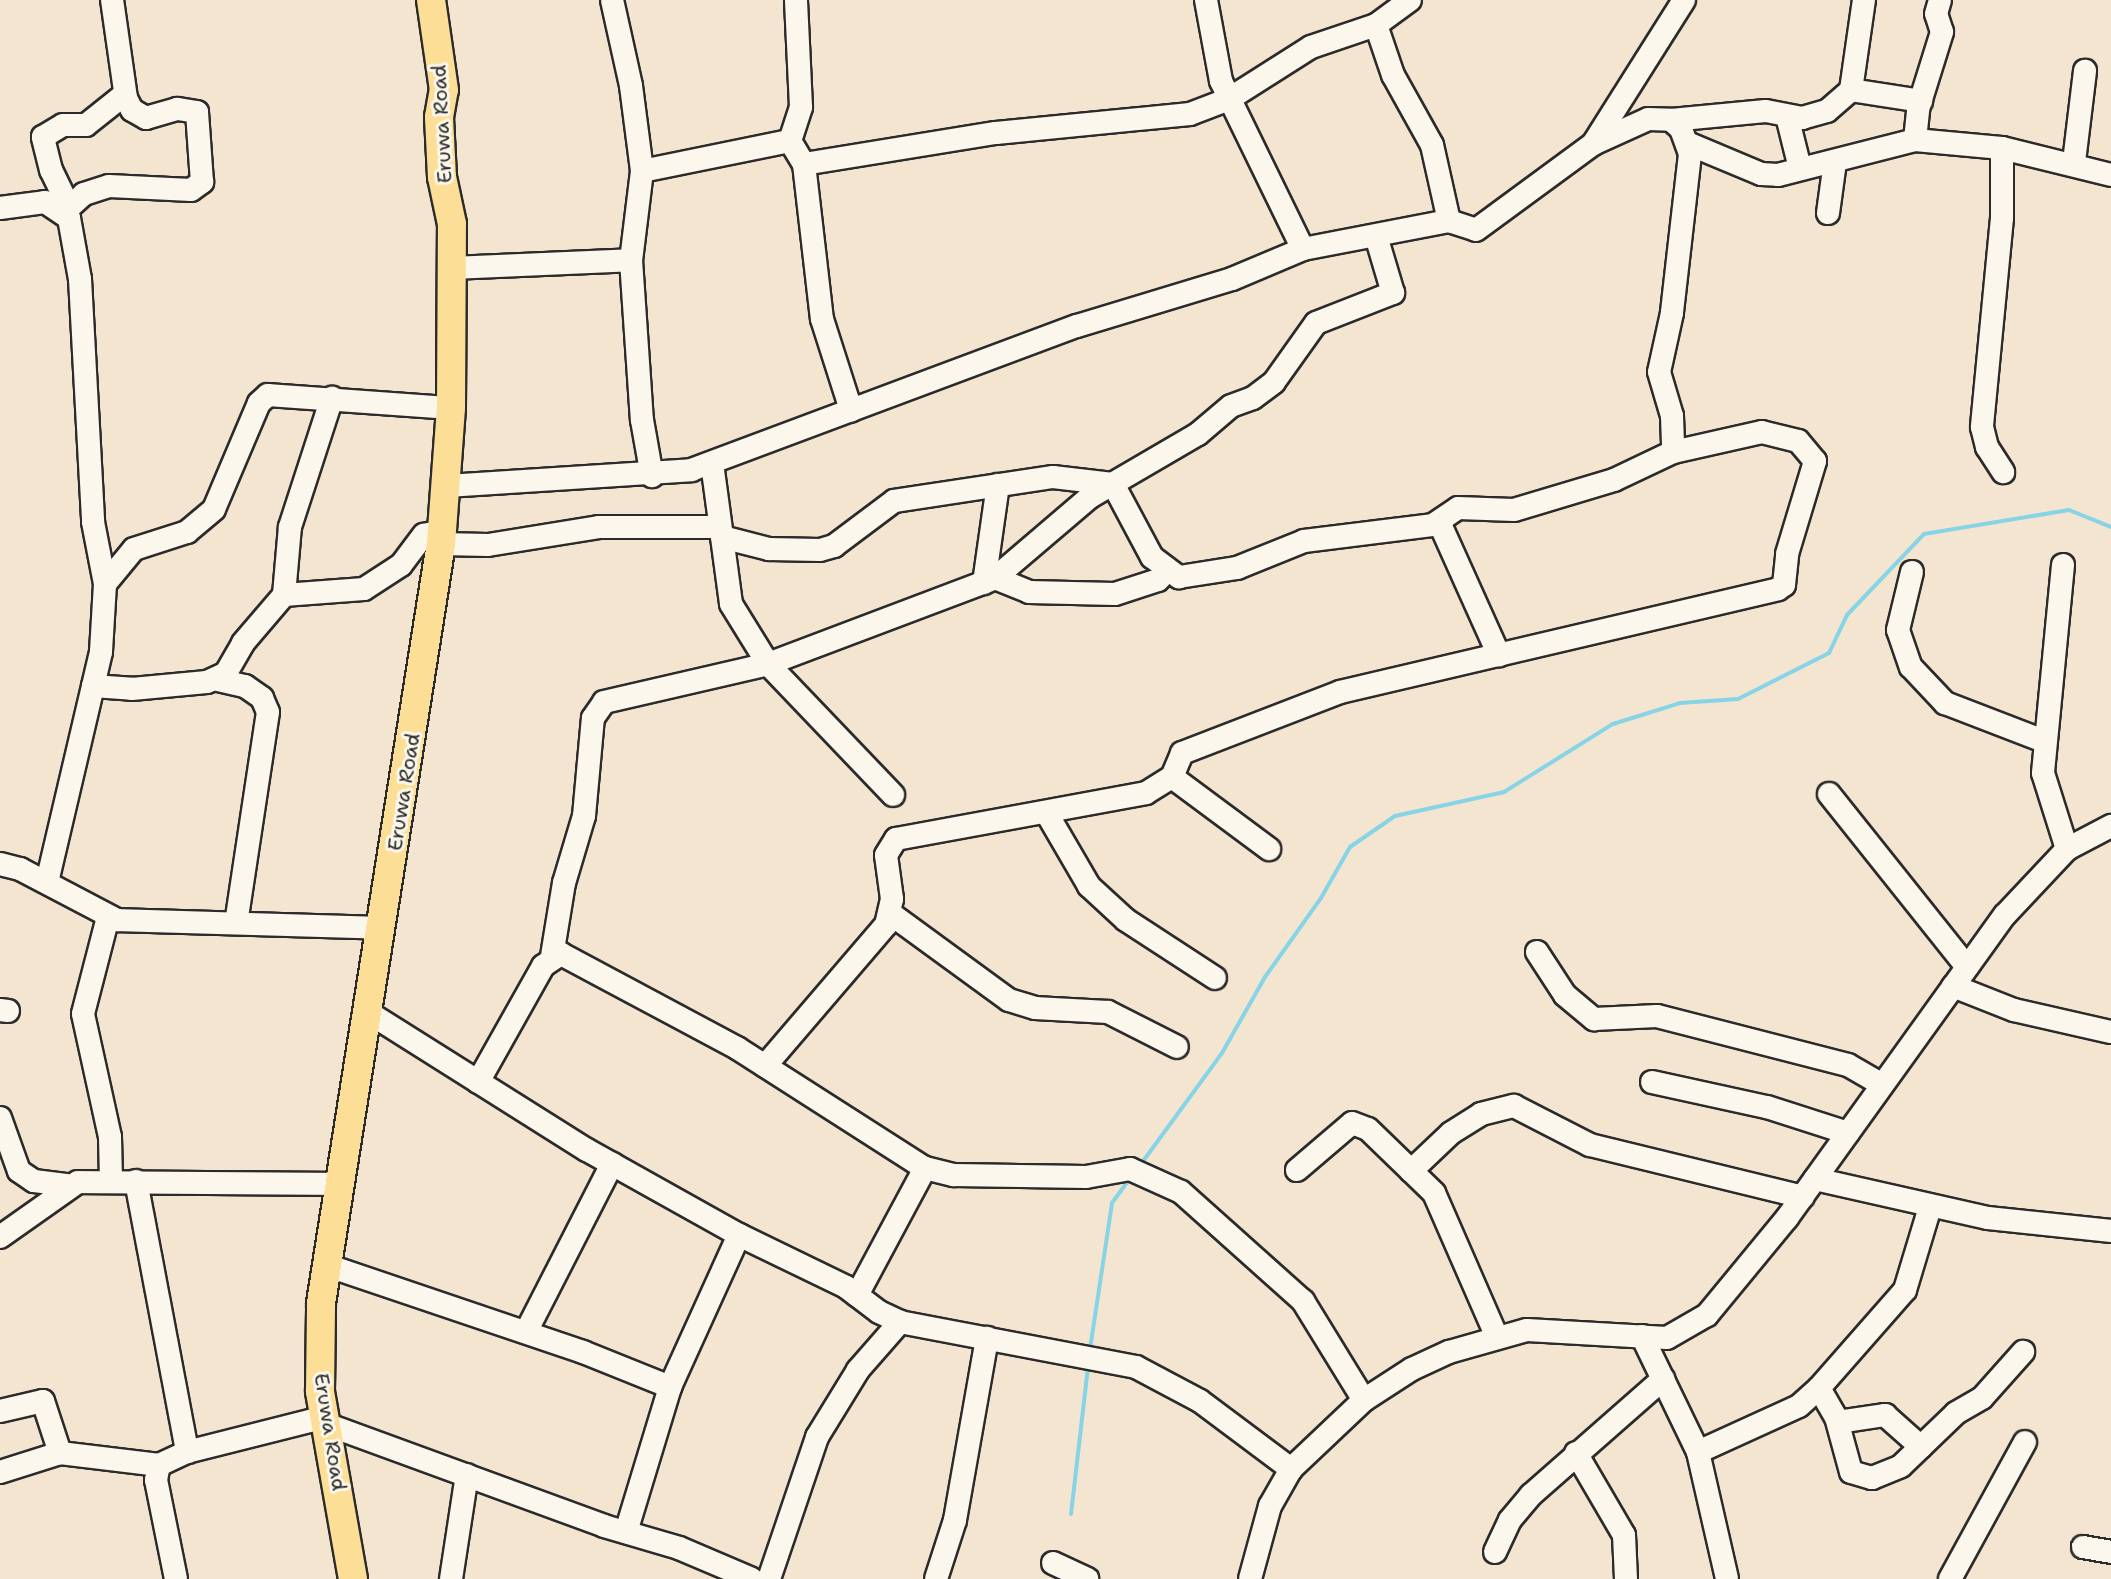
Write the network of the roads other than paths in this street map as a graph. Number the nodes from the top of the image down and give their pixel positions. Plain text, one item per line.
1 (112, 0) edge
2 (431, 0) edge
3 (612, 0) edge
4 (796, 0) edge
5 (1206, 0) edge
6 (1684, 0) edge
7 (1864, 0) edge
8 (1940, 0) edge
9 (1398, 3) edge
10 (1376, 25) junction
11 (2085, 71) dead end
12 (1851, 90) junction
13 (125, 94) junction
14 (1229, 99) junction
15 (1921, 101) junction
16 (1787, 116) junction
17 (1671, 120) junction
18 (1915, 140) junction
19 (790, 141) junction
20 (1687, 143) junction
21 (1593, 144) junction
22 (2002, 148) junction
23 (1835, 162) junction
24 (2074, 162) junction
25 (804, 164) junction
26 (1800, 168) junction
27 (642, 171) junction
28 (2111, 175) edge
29 (0, 208) edge
30 (67, 209) junction
31 (1828, 213) dead end
32 (1449, 221) junction
33 (1376, 236) junction
34 (1303, 249) junction
35 (631, 260) junction
36 (451, 268) junction
37 (332, 398) junction
38 (451, 408) junction
39 (851, 410) junction
40 (1673, 452) junction
41 (712, 463) junction
42 (2003, 472) dead end
43 (652, 476) junction
44 (1113, 484) junction
45 (998, 485) junction
46 (446, 486) junction
47 (1433, 525) junction
48 (721, 532) junction
49 (442, 537) junction
50 (2063, 565) dead end
51 (1167, 571) junction
52 (1912, 572) dead end
53 (990, 581) junction
54 (105, 584) junction
55 (284, 595) junction
56 (1499, 655) junction
57 (768, 664) junction
58 (218, 680) junction
59 (93, 686) junction
60 (2044, 741) junction
61 (1172, 777) junction
62 (1829, 794) dead end
63 (893, 795) dead end
64 (1046, 812) junction
65 (2111, 826) edge
66 (1269, 849) dead end
67 (2067, 849) junction
68 (0, 864) edge
69 (47, 882) junction
70 (891, 914) junction
71 (108, 917) junction
72 (236, 923) junction
73 (380, 928) junction
74 (1537, 952) dead end
75 (552, 956) junction
76 (1967, 967) junction
77 (1215, 978) dead end
78 (1953, 986) junction
79 (366, 1011) junction
80 (2111, 1032) edge
81 (1177, 1047) dead end
82 (765, 1066) junction
83 (478, 1082) junction
84 (1652, 1082) dead end
85 (1882, 1085) junction
86 (0, 1118) edge
87 (1848, 1133) junction
88 (612, 1164) junction
89 (925, 1168) junction
90 (1297, 1170) dead end
91 (1411, 1171) junction
92 (111, 1181) junction
93 (136, 1181) junction
94 (336, 1184) junction
95 (72, 1186) junction
96 (1809, 1188) junction
97 (1930, 1207) junction
98 (2111, 1231) edge
99 (739, 1235) junction
100 (0, 1237) edge
101 (326, 1265) junction
102 (857, 1295) junction
103 (900, 1322) junction
104 (526, 1332) junction
105 (1642, 1336) junction
106 (1497, 1337) junction
107 (987, 1338) junction
108 (2023, 1352) dead end
109 (1663, 1379) junction
110 (670, 1387) junction
111 (1819, 1388) junction
112 (1364, 1400) junction
113 (0, 1411) edge
114 (325, 1420) junction
115 (1838, 1422) junction
116 (2025, 1442) dead end
117 (1921, 1447) junction
118 (187, 1452) junction
119 (1698, 1452) junction
120 (60, 1453) junction
121 (1576, 1453) junction
122 (159, 1465) junction
123 (1291, 1469) junction
124 (0, 1472) edge
125 (467, 1475) junction
126 (626, 1532) junction
127 (2083, 1547) dead end
128 (1495, 1552) dead end
129 (2111, 1552) edge
130 (1053, 1563) dead end
131 (176, 1579) edge
132 (353, 1579) edge
133 (451, 1579) edge
134 (752, 1579) edge
135 (769, 1579) edge
136 (936, 1579) edge
137 (1088, 1579) edge
138 (1250, 1579) edge
139 (1626, 1579) edge
140 (1727, 1579) edge
141 (1950, 1579) edge

1 - 13 street
2 - 36 main road, Eruwa Road
3 - 27 street
4 - 19 street
5 - 14 street
6 - 21 street
7 - 12 street
8 - 15 street
9 - 10 street
10 - 14 street
10 - 32 street
11 - 24 street
12 - 15 street
12 - 16 street
13 - 30 street
13 - 30 street
14 - 25 street
14 - 34 street
15 - 18 street
16 - 17 street
16 - 26 street
17 - 20 street
17 - 21 street
18 - 22 street
18 - 23 street
19 - 25 street
19 - 27 street
20 - 26 street
20 - 40 street
21 - 32 street
22 - 24 street
22 - 42 street
23 - 26 street
23 - 31 street
24 - 28 street
25 - 39 street
27 - 35 street
29 - 30 street
30 - 54 street
32 - 33 street
33 - 34 street
33 - 44 street
34 - 39 street
35 - 36 street
35 - 43 street
36 - 38 main road, Eruwa Road
37 - 38 street
37 - 54 street
37 - 55 street
38 - 46 main road, Eruwa Road
39 - 41 street
40 - 47 street
40 - 56 street
41 - 43 street
41 - 48 street
43 - 46 street
44 - 45 street
44 - 51 street
44 - 53 street
45 - 48 street
45 - 53 street
46 - 49 main road, Eruwa Road
47 - 51 street
47 - 56 street
48 - 49 street
48 - 57 street
49 - 55 street
49 - 73 main road, Eruwa Road
50 - 60 street
51 - 53 street
52 - 60 street
53 - 57 street
54 - 59 street
55 - 58 street
56 - 61 street
57 - 63 street
57 - 75 street
58 - 59 street
58 - 72 street
59 - 69 street
60 - 67 street
61 - 64 street
61 - 66 street
62 - 76 street
64 - 70 street
64 - 77 street
65 - 67 street
67 - 76 street
68 - 69 street
69 - 71 street
70 - 81 street
70 - 82 street
71 - 72 street
71 - 92 street
72 - 73 street
73 - 79 main road, Eruwa Road
74 - 85 street
75 - 82 street
75 - 83 street
76 - 78 street
78 - 80 street
78 - 85 street
79 - 83 street
79 - 94 main road, Eruwa Road
82 - 89 street
83 - 88 street
84 - 87 street
85 - 87 street
86 - 95 street
87 - 96 street
88 - 99 street
88 - 104 street
89 - 102 street
89 - 112 street
90 - 91 street
91 - 96 street
91 - 106 street
92 - 93 street
92 - 95 street
93 - 94 street
93 - 118 street
94 - 101 main road, Eruwa Road
95 - 100 street
96 - 97 street
96 - 105 street
97 - 98 street
97 - 111 street
99 - 102 street
99 - 110 street
101 - 104 street
101 - 114 main road, Eruwa Road
102 - 103 street
103 - 107 street
103 - 135 street
104 - 110 street
105 - 106 street
105 - 109 street
106 - 112 street
107 - 123 street
107 - 136 street
108 - 117 street
109 - 119 street
109 - 121 street
110 - 126 street
111 - 115 street
111 - 119 street
112 - 123 street
113 - 120 street
114 - 118 street
114 - 125 street
114 - 132 main road, Eruwa Road
115 - 117 street
115 - 117 street
116 - 141 street
118 - 122 street
119 - 140 street
120 - 122 street
120 - 124 street
121 - 128 street
121 - 139 street
122 - 131 street
123 - 138 street
125 - 126 street
125 - 133 street
126 - 134 street
127 - 129 street
130 - 137 street

